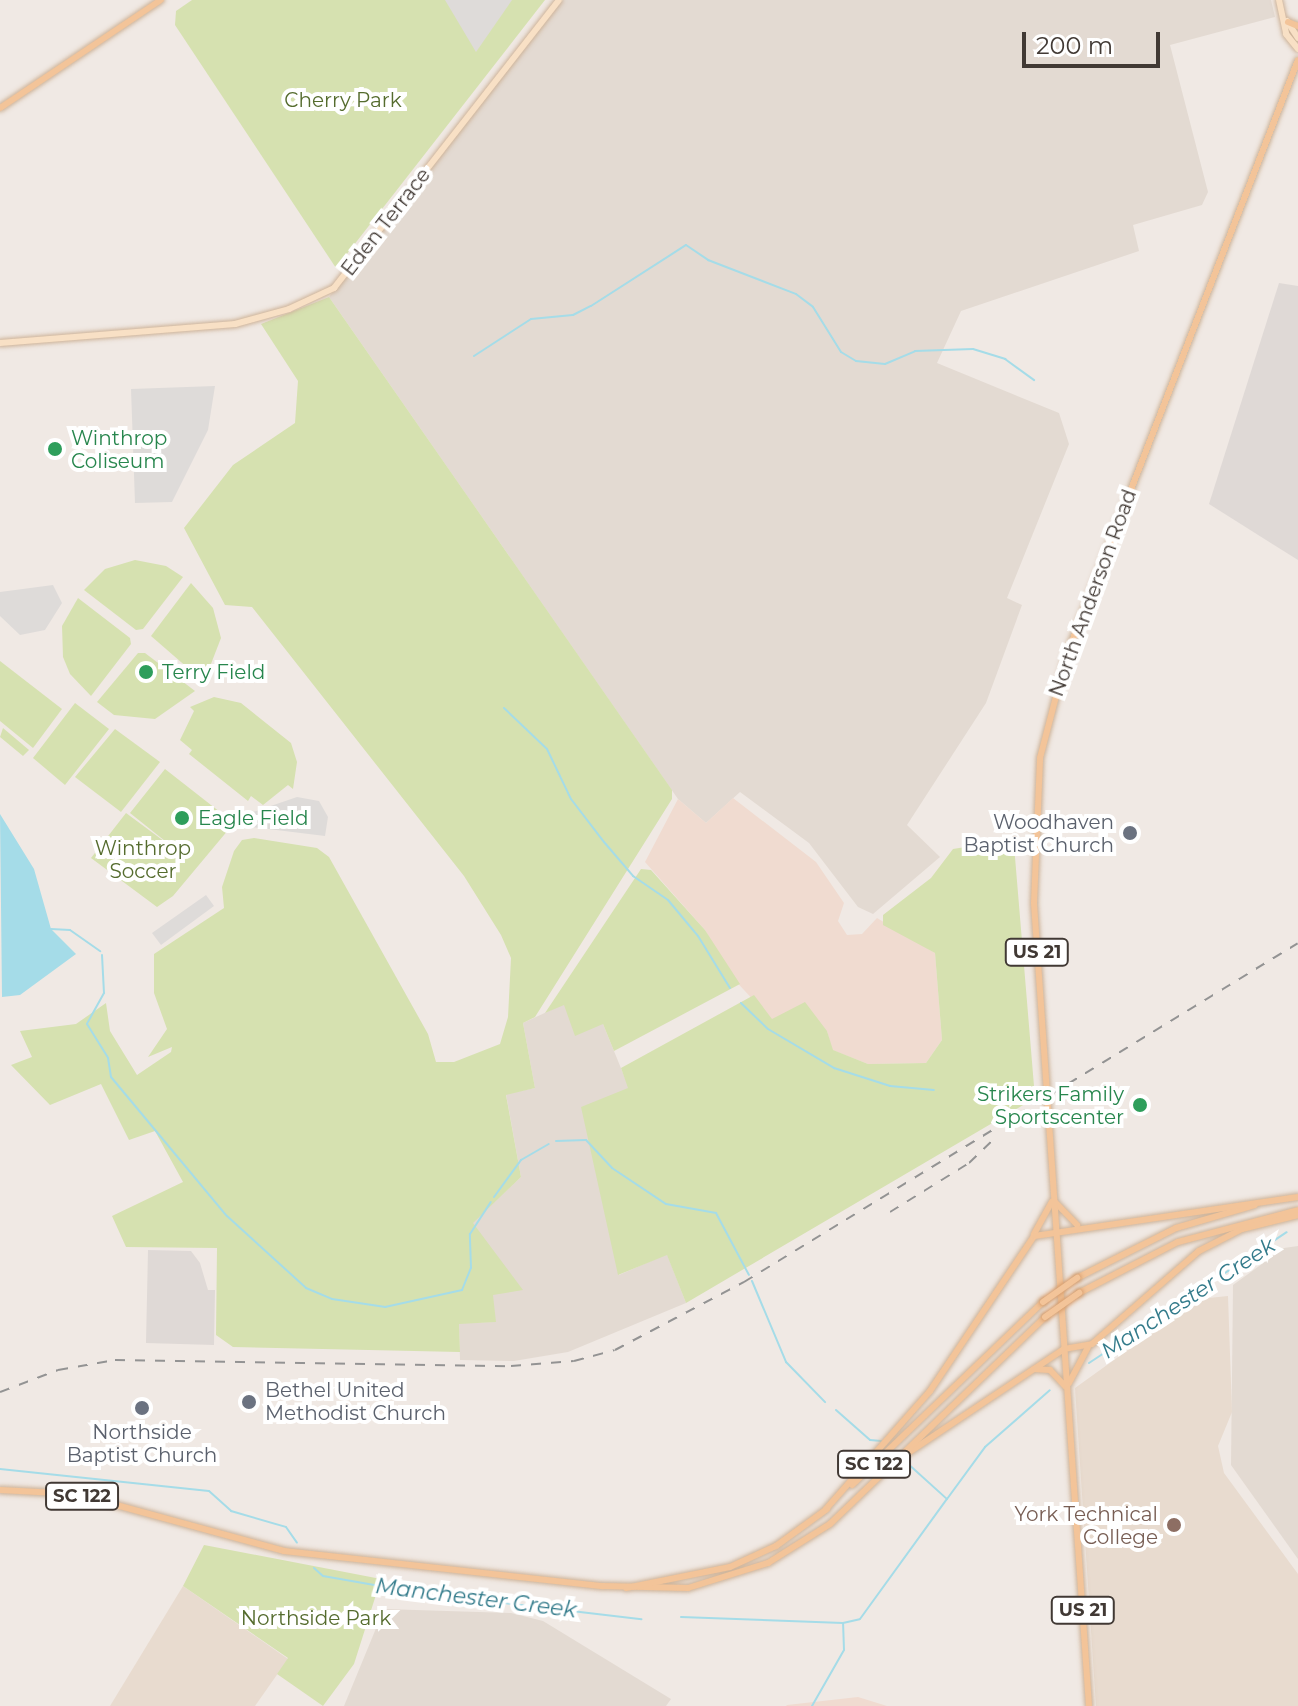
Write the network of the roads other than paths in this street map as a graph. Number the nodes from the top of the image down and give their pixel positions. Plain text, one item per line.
1 (161, 0) edge
2 (559, 0) edge
3 (1279, 0) edge
4 (1282, 13) junction
5 (1288, 22) junction
6 (1298, 26) edge
7 (1298, 38) edge
8 (1298, 49) edge
9 (1298, 60) edge
10 (1298, 72) edge
11 (1291, 78) junction
12 (0, 108) edge
13 (0, 343) edge
14 (1298, 1197) edge
15 (1053, 1199) junction
16 (1298, 1213) edge
17 (1080, 1227) junction
18 (1056, 1234) junction
19 (1031, 1239) junction
20 (1092, 1344) junction
21 (1064, 1349) junction
22 (1028, 1371) junction
23 (1067, 1390) junction
24 (889, 1467) junction
25 (0, 1490) edge
26 (826, 1509) junction
27 (626, 1588) junction
28 (1089, 1706) edge

1 - 12 main road
2 - 13 street, Eden Terrace
3 - 4 street
4 - 5 street
4 - 8 street
5 - 6 main road
5 - 7 street
9 - 11 main road, North Anderson Road / US 21
10 - 11 main road
11 - 15 main road, North Anderson Road / US 21
14 - 17 main road
14 - 26 main road, SC 122, bridge
15 - 17 main road
15 - 18 main road, North Anderson Road / US 21
15 - 19 main road
16 - 20 main road
16 - 24 main road, SC 122, bridge
17 - 18 main road
18 - 19 main road
18 - 21 main road, North Anderson Road / US 21
19 - 26 main road
20 - 21 main road
20 - 23 main road
21 - 22 main road
21 - 23 main road, US 21
22 - 23 main road
22 - 24 main road
23 - 28 main road, US 21
24 - 27 main road, SC 122
25 - 27 main road, SC 122
26 - 27 main road, SC 122

